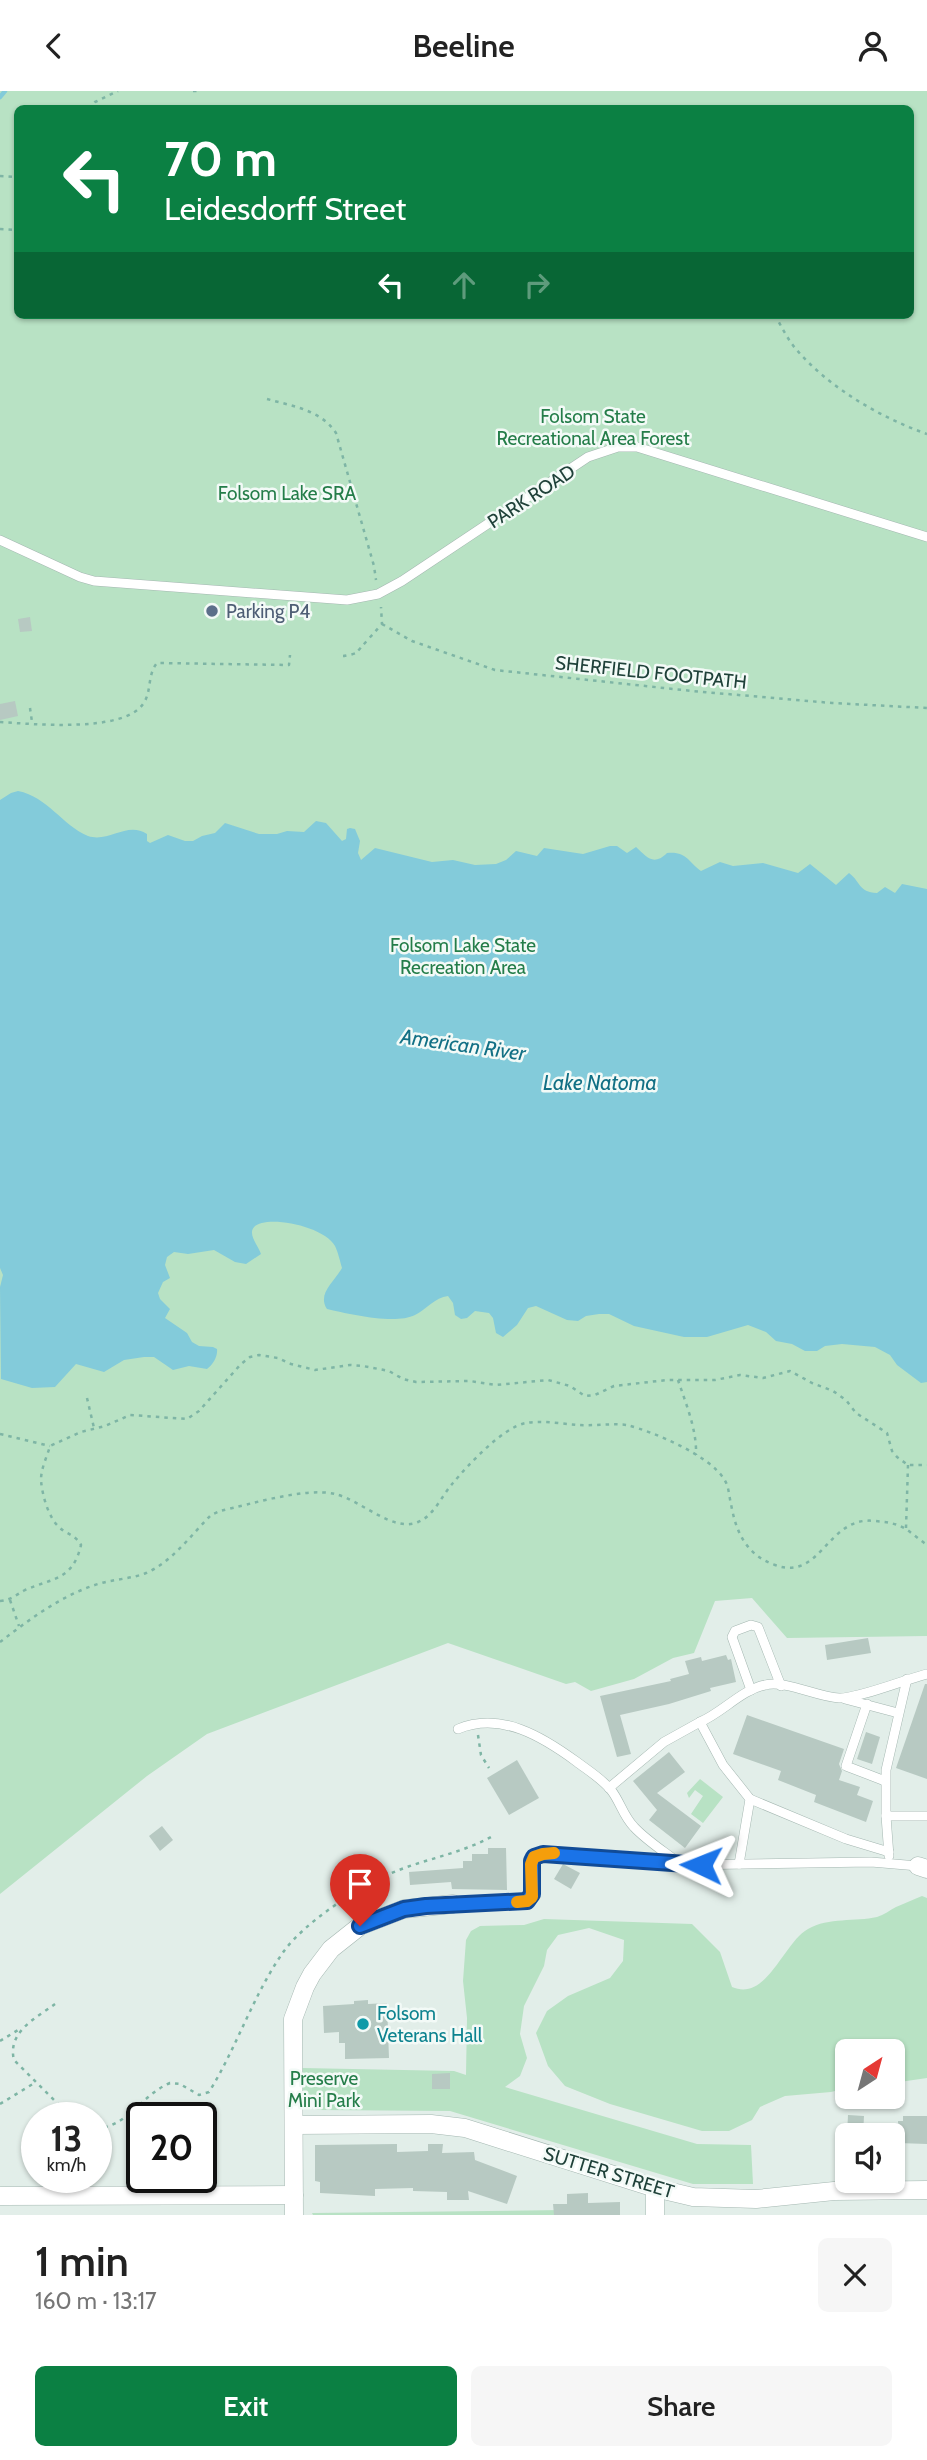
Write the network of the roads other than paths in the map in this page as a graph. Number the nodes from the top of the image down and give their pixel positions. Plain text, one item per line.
1 (927, 537) edge
2 (0, 540) edge
3 (927, 1674) edge
4 (907, 1679) junction
5 (781, 1686) junction
6 (751, 1690) junction
7 (843, 1698) junction
8 (867, 1704) junction
9 (898, 1713) junction
10 (700, 1722) junction
11 (458, 1729) dead end
12 (885, 1781) junction
13 (609, 1788) junction
14 (750, 1799) junction
15 (886, 1816) junction
16 (927, 1816) edge
17 (889, 1857) junction
18 (739, 1864) junction
19 (682, 1865) junction
20 (922, 1867) edge
21 (453, 1904) joint
22 (294, 2125) junction
23 (654, 2188) junction
24 (927, 2190) edge
25 (294, 2195) junction
26 (0, 2196) edge
27 (294, 2215) edge
28 (655, 2215) edge

1 - 2 lane, PARK ROAD
3 - 4 lane
4 - 7 lane
4 - 9 lane
5 - 6 lane
5 - 6 lane
5 - 7 lane
6 - 10 lane
7 - 8 lane
8 - 9 lane
8 - 12 lane
9 - 12 lane
10 - 13 lane
10 - 14 lane
11 - 13 lane
12 - 15 lane
13 - 19 lane
14 - 17 lane
14 - 18 lane
15 - 16 lane
15 - 17 lane
17 - 18 lane
17 - 20 lane
18 - 19 lane
19 - 21 lane
21 - 22 street
22 - 23 street, SUTTER STREET
22 - 25 street
23 - 24 street, SUTTER STREET
23 - 28 street
25 - 26 street
25 - 27 street

